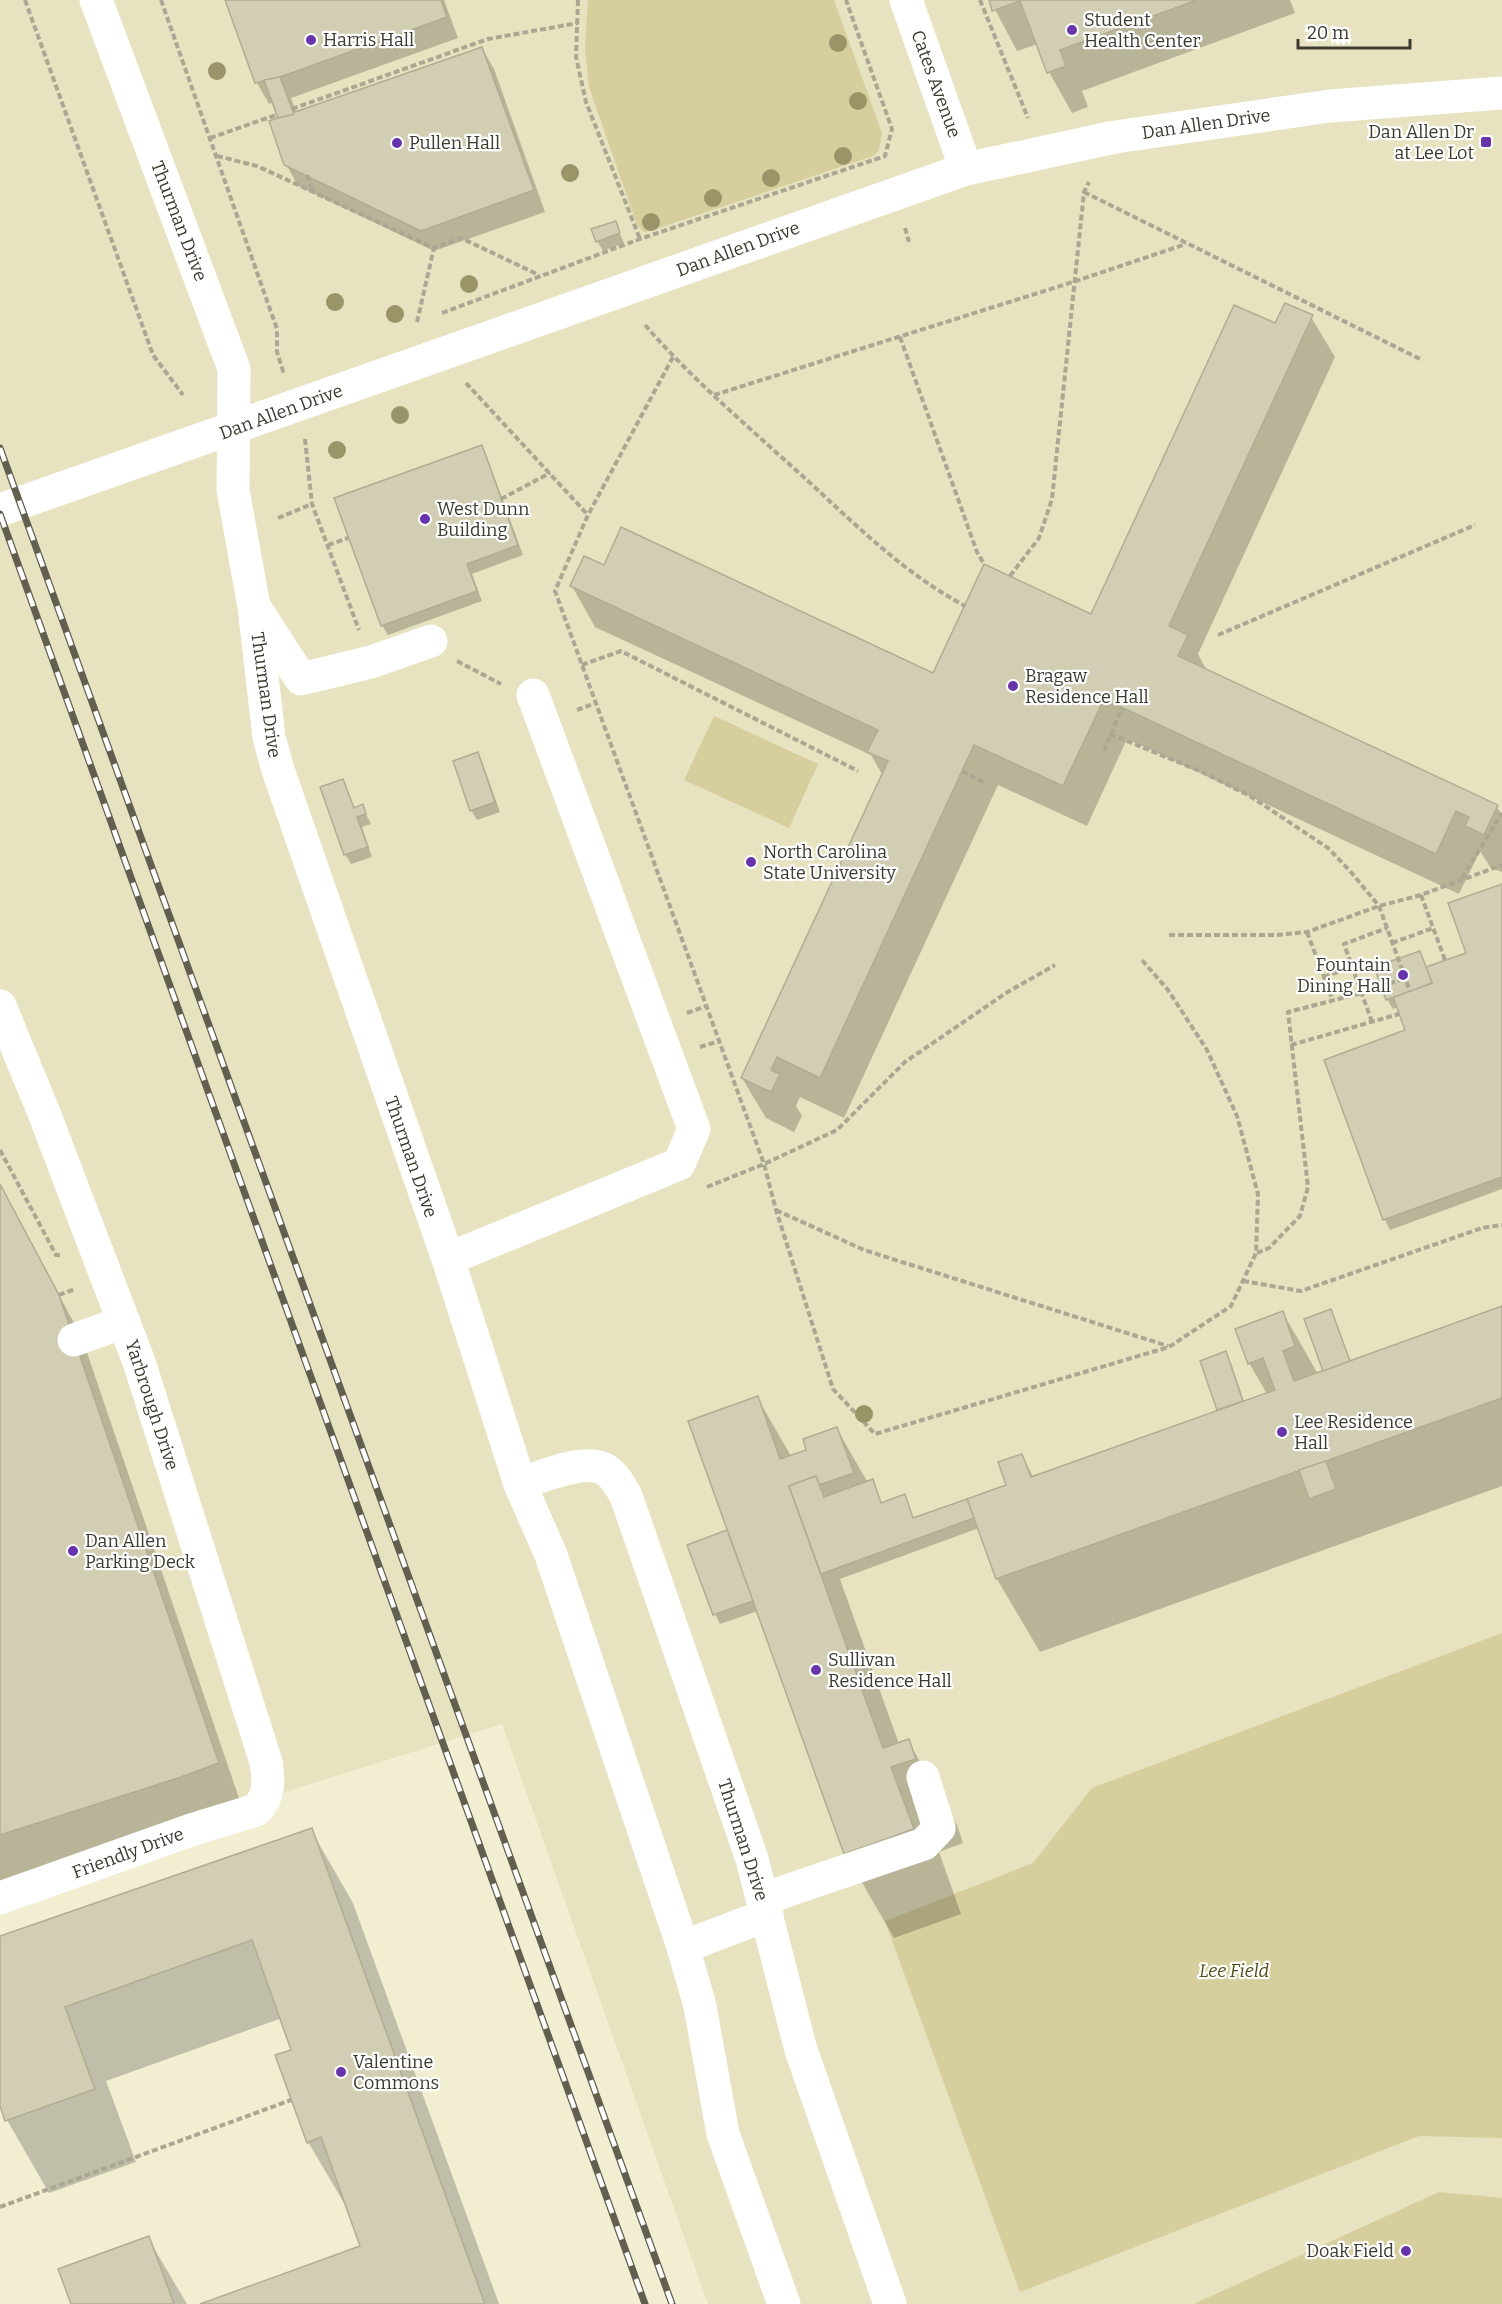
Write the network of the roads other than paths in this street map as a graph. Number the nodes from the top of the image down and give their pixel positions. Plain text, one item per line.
1 (96, 0) edge
2 (906, 0) edge
3 (1502, 93) edge
4 (966, 169) junction
5 (234, 429) junction
6 (0, 510) edge
7 (254, 607) junction
8 (431, 641) road end
9 (533, 695) road end
10 (0, 1006) edge
11 (448, 1259) junction
12 (124, 1322) junction
13 (74, 1340) dead end
14 (520, 1484) junction
15 (923, 1777) dead end
16 (256, 1810) joint
17 (0, 1898) edge
18 (765, 1907) junction
19 (683, 1947) junction
20 (784, 2304) edge
21 (891, 2304) edge

1 - 5 street, Thurman Drive
2 - 4 street, Cates Avenue
3 - 4 street, Dan Allen Drive
4 - 5 street, Dan Allen Drive
5 - 6 street, Dan Allen Drive
5 - 7 street, Thurman Drive
7 - 8 street
7 - 11 street, Thurman Drive
9 - 11 street
10 - 12 street, Yarbrough Drive
11 - 14 street, Thurman Drive
12 - 13 street
12 - 16 street, Yarbrough Drive
14 - 18 street, Thurman Drive
14 - 19 street, Thurman Drive
15 - 18 street
16 - 17 street, Friendly Drive
18 - 19 street
18 - 21 street, Thurman Drive
19 - 20 street, Thurman Drive

